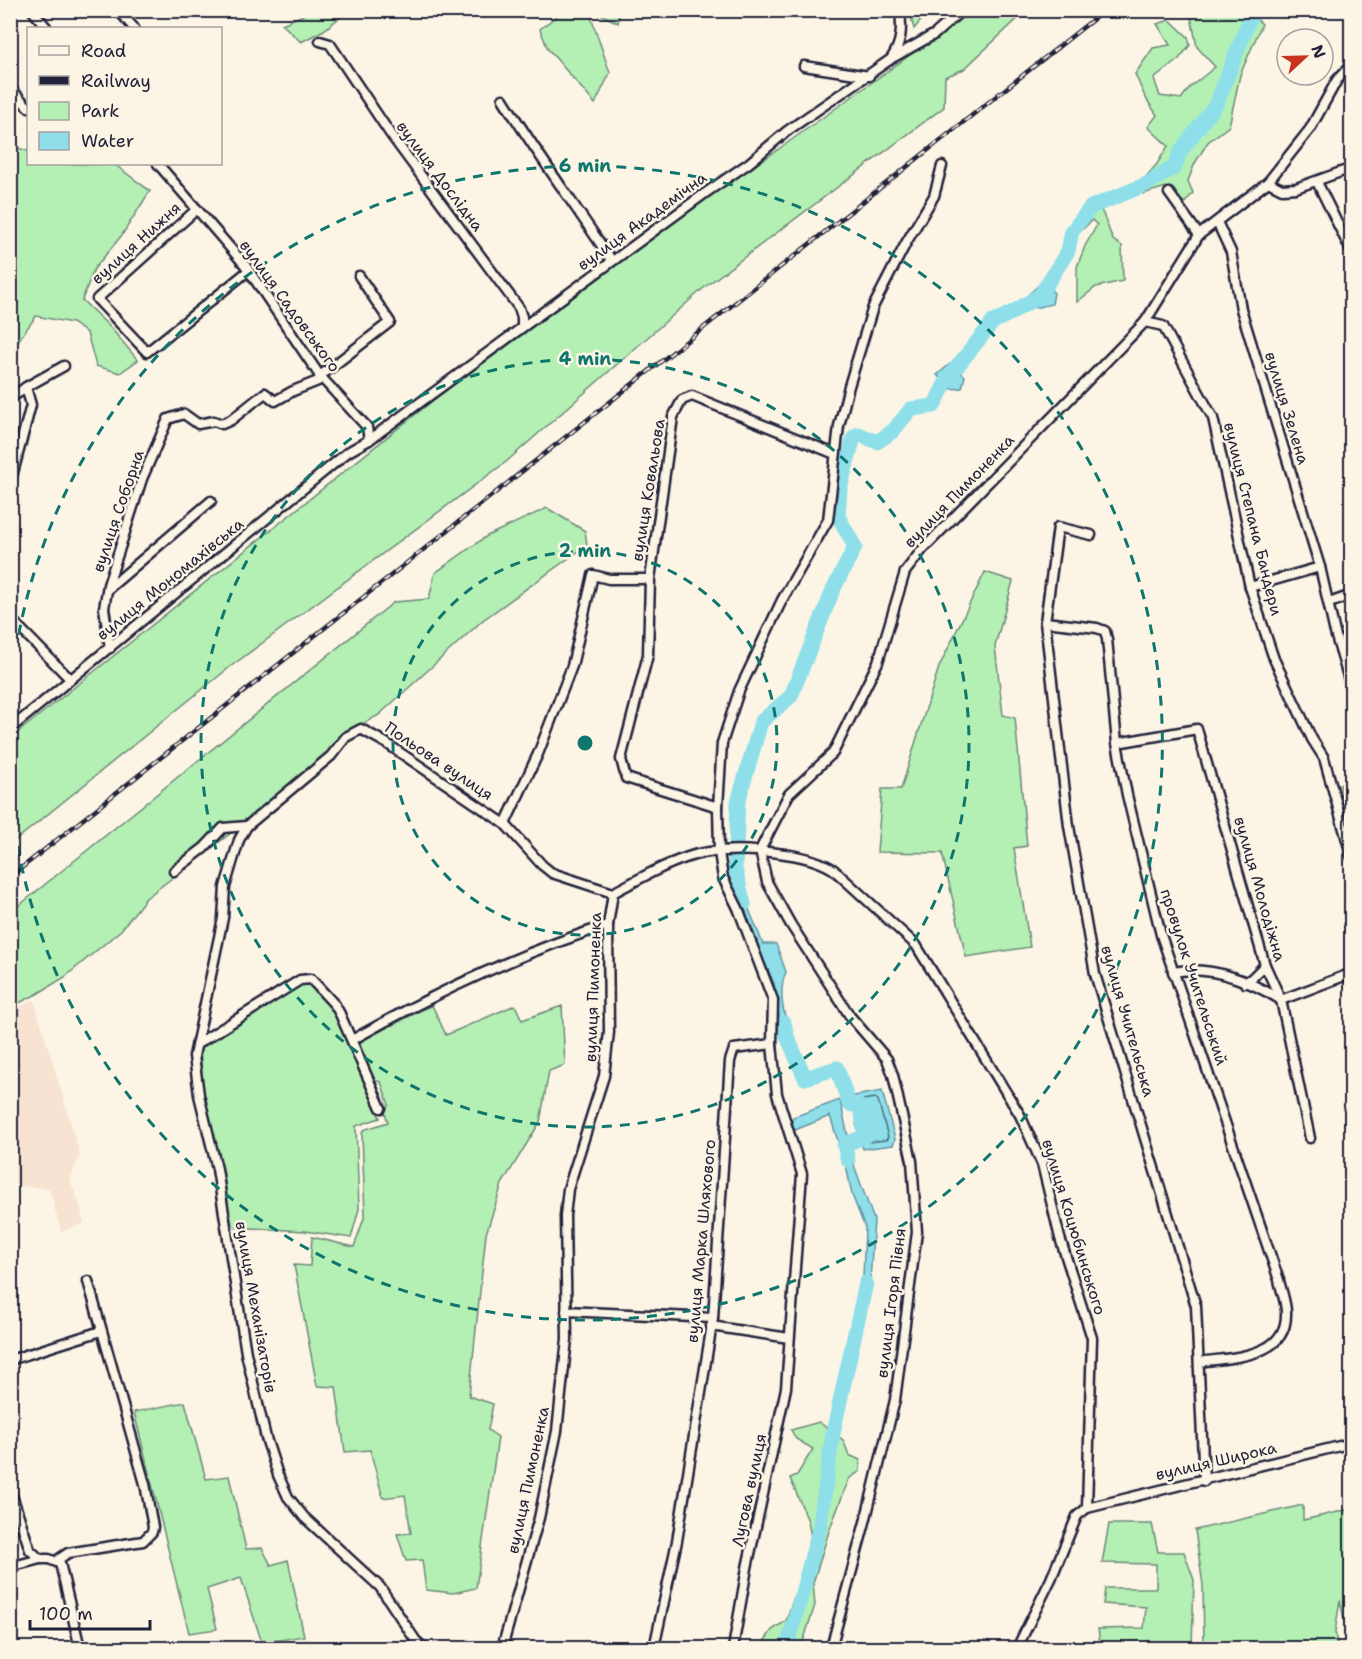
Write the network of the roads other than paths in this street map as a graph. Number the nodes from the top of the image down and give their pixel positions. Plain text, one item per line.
1 (32, 10) edge
2 (118, 10) edge
3 (900, 10) edge
4 (962, 10) edge
5 (46, 27) edge
6 (133, 27) edge
7 (320, 41) dead end
8 (891, 59) junction
9 (1352, 64) edge
10 (804, 66) dead end
11 (869, 76) junction
12 (10, 88) edge
13 (503, 99) dead end
14 (27, 106) edge
15 (159, 165) edge
16 (942, 166) dead end
17 (1352, 168) edge
18 (1268, 182) junction
19 (1317, 182) junction
20 (1169, 193) dead end
21 (197, 209) junction
22 (1217, 222) junction
23 (1199, 235) junction
24 (1352, 253) edge
25 (612, 261) junction
26 (248, 271) junction
27 (359, 276) dead end
28 (521, 312) junction
29 (534, 318) junction
30 (1145, 322) junction
31 (522, 327) junction
32 (64, 366) dead end
33 (320, 376) junction
34 (26, 387) junction
35 (10, 399) edge
36 (364, 424) junction
37 (387, 426) junction
38 (369, 440) junction
39 (835, 454) junction
40 (10, 484) edge
41 (211, 501) dead end
42 (1091, 535) dead end
43 (1320, 567) junction
44 (650, 579) junction
45 (1250, 587) junction
46 (107, 589) junction
47 (1352, 595) edge
48 (1329, 603) junction
49 (10, 618) edge
50 (1045, 622) junction
51 (110, 648) junction
52 (70, 679) junction
53 (1352, 690) edge
54 (10, 729) edge
55 (1117, 743) junction
56 (718, 807) junction
57 (505, 824) junction
58 (247, 826) junction
59 (760, 850) junction
60 (720, 852) junction
61 (1352, 858) edge
62 (174, 871) dead end
63 (613, 893) junction
64 (223, 918) joint
65 (608, 925) junction
66 (1265, 964) junction
67 (1173, 972) junction
68 (1352, 974) edge
69 (1245, 983) junction
70 (1281, 1000) junction
71 (202, 1022) junction
72 (218, 1032) junction
73 (352, 1040) junction
74 (197, 1044) junction
75 (772, 1044) junction
76 (369, 1082) dead end
77 (1310, 1138) dead end
78 (88, 1281) dead end
79 (566, 1311) junction
80 (712, 1322) junction
81 (100, 1331) junction
82 (789, 1338) junction
83 (10, 1360) edge
84 (1200, 1362) junction
85 (1352, 1443) edge
86 (1204, 1481) junction
87 (10, 1489) edge
88 (1087, 1508) junction
89 (40, 1559) junction
90 (59, 1563) junction
91 (10, 1567) edge
92 (420, 1646) edge
93 (80, 1648) edge
94 (502, 1648) edge
95 (654, 1648) edge
96 (733, 1648) edge
97 (831, 1648) edge
98 (1017, 1648) edge

1 - 5 street
2 - 6 street
3 - 8 street
4 - 8 street, вулиця Академічна
7 - 28 street, вулиця Дослідна
8 - 11 street, вулиця Академічна
9 - 18 street, вулиця Пимоненка
10 - 11 street
11 - 25 street, вулиця Академічна
12 - 14 street
13 - 25 street
15 - 21 street, вулиця Садовського
16 - 39 street
17 - 19 street
18 - 19 street
18 - 22 street, вулиця Пимоненка
19 - 24 street
20 - 23 street
21 - 26 street, вулиця Садовського
21 - 26 street, вулиця Нижня
22 - 23 street, вулиця Пимоненка
22 - 43 street, вулиця Зелена
23 - 30 street, вулиця Пимоненка
25 - 29 street, вулиця Академічна
26 - 33 street, вулиця Садовського
27 - 33 street
28 - 29 street
28 - 31 street
29 - 31 street, вулиця Академічна
30 - 45 street, вулиця Степана Бандери
30 - 59 street, вулиця Пимоненка
31 - 37 street, вулиця Академічна
32 - 34 street
33 - 36 street, вулиця Садовського
33 - 46 street, вулиця Соборна
34 - 35 street
34 - 40 street
36 - 37 street
36 - 38 street, вулиця Садовського
37 - 38 street, вулиця Академічна
38 - 51 street, вулиця Мономахівська
39 - 44 street, вулиця Ковальова
39 - 56 street
41 - 46 street
42 - 50 street, вулиця Учительська
43 - 45 street
43 - 48 street, вулиця Зелена
44 - 56 street, вулиця Ковальова
44 - 57 street
45 - 61 street, вулиця Степана Бандери
46 - 51 street, вулиця Соборна
47 - 48 street
48 - 53 street, вулиця Зелена
49 - 52 street
50 - 55 street, провулок Учительський
50 - 84 street, вулиця Учительська
51 - 52 street, вулиця Мономахівська
52 - 54 street, вулиця Мономахівська
55 - 66 street, вулиця Молодіжна
55 - 67 street, провулок Учительський
56 - 60 street
57 - 58 street, Польова вулиця
57 - 63 street, Польова вулиця
58 - 62 street
58 - 64 street, Польова вулиця
59 - 60 street, вулиця Пимоненка
59 - 88 street, вулиця Коцюбинського
59 - 97 street, вулиця Ігоря Півня
60 - 63 street, вулиця Пимоненка
60 - 75 street
63 - 65 street, вулиця Пимоненка
64 - 71 street, вулиця Механізаторів
65 - 73 street
65 - 79 street, вулиця Пимоненка
66 - 69 street
66 - 70 street, вулиця Молодіжна
67 - 69 street
67 - 84 street, провулок Учительський
68 - 70 street
69 - 70 street
70 - 77 street, вулиця Молодіжна
71 - 72 street
71 - 74 street, вулиця Механізаторів
72 - 73 street
72 - 74 street
73 - 76 street
74 - 92 street, вулиця Механізаторів
75 - 80 street, вулиця Марка Шляхового
75 - 82 street, Лугова вулиця
78 - 81 street
79 - 80 street
79 - 94 street, вулиця Пимоненка
80 - 82 street
80 - 95 street, вулиця Марка Шляхового
81 - 83 street
81 - 90 street
82 - 96 street, Лугова вулиця
84 - 86 street, вулиця Учительська
85 - 86 street, вулиця Широка
86 - 88 street, вулиця Широка
87 - 89 street
88 - 98 street
89 - 90 street
89 - 91 street
90 - 93 street

